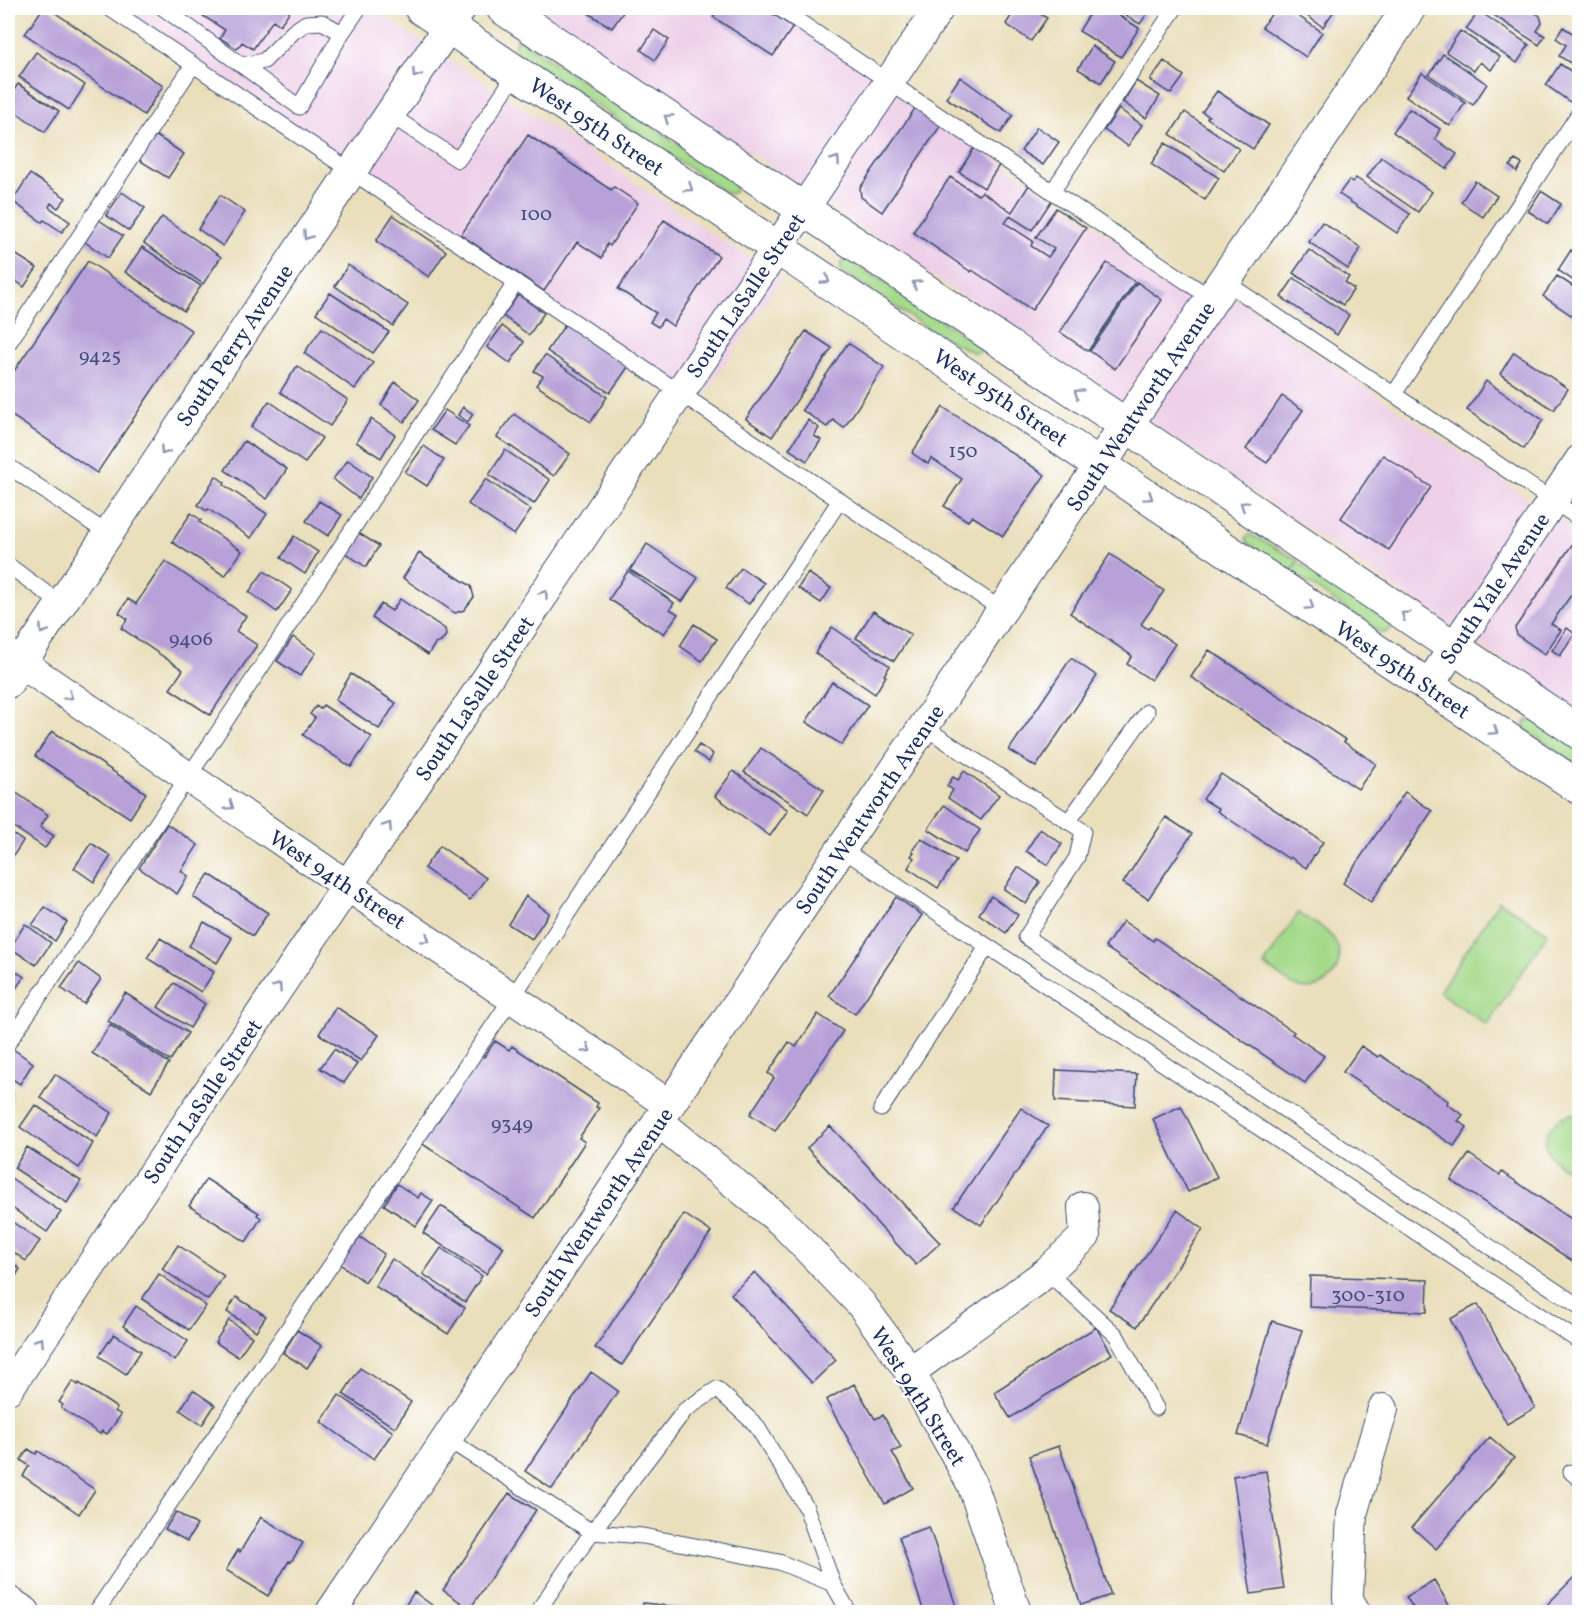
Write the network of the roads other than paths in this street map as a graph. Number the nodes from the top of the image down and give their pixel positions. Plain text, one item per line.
1 (109, 8) edge
2 (163, 8) edge
3 (360, 8) edge
4 (421, 8) edge
5 (504, 8) edge
6 (779, 8) edge
7 (939, 8) edge
8 (1175, 8) edge
9 (1409, 8) edge
10 (455, 17) edge
11 (342, 33) junction
12 (193, 64) junction
13 (242, 65) junction
14 (517, 72) junction
15 (889, 82) junction
16 (1580, 112) edge
17 (389, 114) junction
18 (351, 171) junction
19 (1052, 192) junction
20 (804, 209) junction
21 (778, 247) junction
22 (516, 282) junction
23 (1218, 290) junction
24 (8, 344) edge
25 (680, 393) junction
26 (1394, 394) junction
27 (1126, 425) junction
28 (1580, 460) edge
29 (1100, 464) junction
30 (8, 466) edge
31 (840, 501) junction
32 (1552, 501) junction
33 (1580, 519) edge
34 (108, 534) junction
35 (8, 565) edge
36 (61, 604) junction
37 (1002, 610) junction
38 (1454, 648) junction
39 (12, 667) edge
40 (1428, 686) junction
41 (1147, 712) dead end
42 (924, 727) junction
43 (1580, 733) edge
44 (188, 777) junction
45 (1580, 788) edge
46 (1068, 822) junction
47 (842, 849) junction
48 (347, 885) junction
49 (987, 947) junction
50 (512, 998) junction
51 (8, 1043) edge
52 (881, 1109) dead end
53 (664, 1113) junction
54 (1083, 1207) dead end
55 (1047, 1272) junction
56 (1580, 1307) edge
57 (1580, 1342) edge
58 (910, 1372) junction
59 (8, 1389) edge
60 (1156, 1408) dead end
61 (1383, 1409) dead end
62 (447, 1439) junction
63 (592, 1532) junction
64 (833, 1584) junction
65 (8, 1601) edge
66 (25, 1612) edge
67 (96, 1612) edge
68 (331, 1612) edge
69 (537, 1612) edge
70 (849, 1612) edge
71 (1016, 1612) edge
72 (1355, 1612) edge

1 - 12 lane
2 - 13 lane
3 - 11 lane
4 - 10 main road, West 95th Street
20 -> 5 main road, West 95th Street
6 - 15 lane
7 - 15 street, South LaSalle Street
8 - 19 lane
9 - 23 main road, South Wentworth Avenue
10 - 14 main road, West 95th Street
10 -> 17 street, South Perry Avenue
11 - 13 lane
11 - 13 lane
12 - 18 lane
12 - 24 lane
14 - 17 lane
14 -> 21 main road, West 95th Street
15 - 19 lane
20 -> 15 street, South LaSalle Street
16 - 26 lane
17 - 18 street, South Perry Avenue
18 - 22 lane
18 -> 34 street, South Perry Avenue
19 - 23 lane
20 - 21 street, South LaSalle Street
27 -> 20 main road, West 95th Street
21 - 25 street, South LaSalle Street
21 -> 29 main road, West 95th Street
22 - 25 lane
22 - 44 lane
23 - 26 lane
23 - 27 main road, South Wentworth Avenue
25 - 31 lane
48 -> 25 street, South LaSalle Street
26 - 32 lane
27 - 29 main road, South Wentworth Avenue
38 -> 27 main road, West 95th Street
28 - 32 street, South Yale Avenue
29 - 37 street, South Wentworth Avenue
29 -> 40 main road, West 95th Street
30 - 34 lane
31 - 37 lane
31 - 50 lane
32 - 33 lane
32 - 38 street, South Yale Avenue
34 - 36 street, South Perry Avenue
35 - 36 lane
36 -> 39 street, South Perry Avenue
37 - 42 street, South Wentworth Avenue
38 - 40 street, South Yale Avenue
38 - 43 main road, West 95th Street
39 -> 44 street, West 94th Street
40 -> 45 main road, West 95th Street
41 - 46 lane
42 - 46 lane
42 - 47 street, South Wentworth Avenue
44 -> 48 street, West 94th Street
44 - 51 lane
46 - 56 lane
47 - 49 lane
47 - 53 street, South Wentworth Avenue
48 -> 50 street, West 94th Street
59 -> 48 street, South LaSalle Street
49 - 52 lane
49 - 57 lane
50 -> 53 street, West 94th Street
50 - 67 lane
53 - 58 street, West 94th Street
53 - 62 street, South Wentworth Avenue
54 - 55 street
55 - 58 street
55 - 60 lane
58 - 71 street, West 94th Street
61 - 72 street
62 - 63 lane
62 - 68 street, South Wentworth Avenue
63 - 64 lane
63 - 64 lane
63 - 69 lane
64 - 70 lane
65 - 66 street

